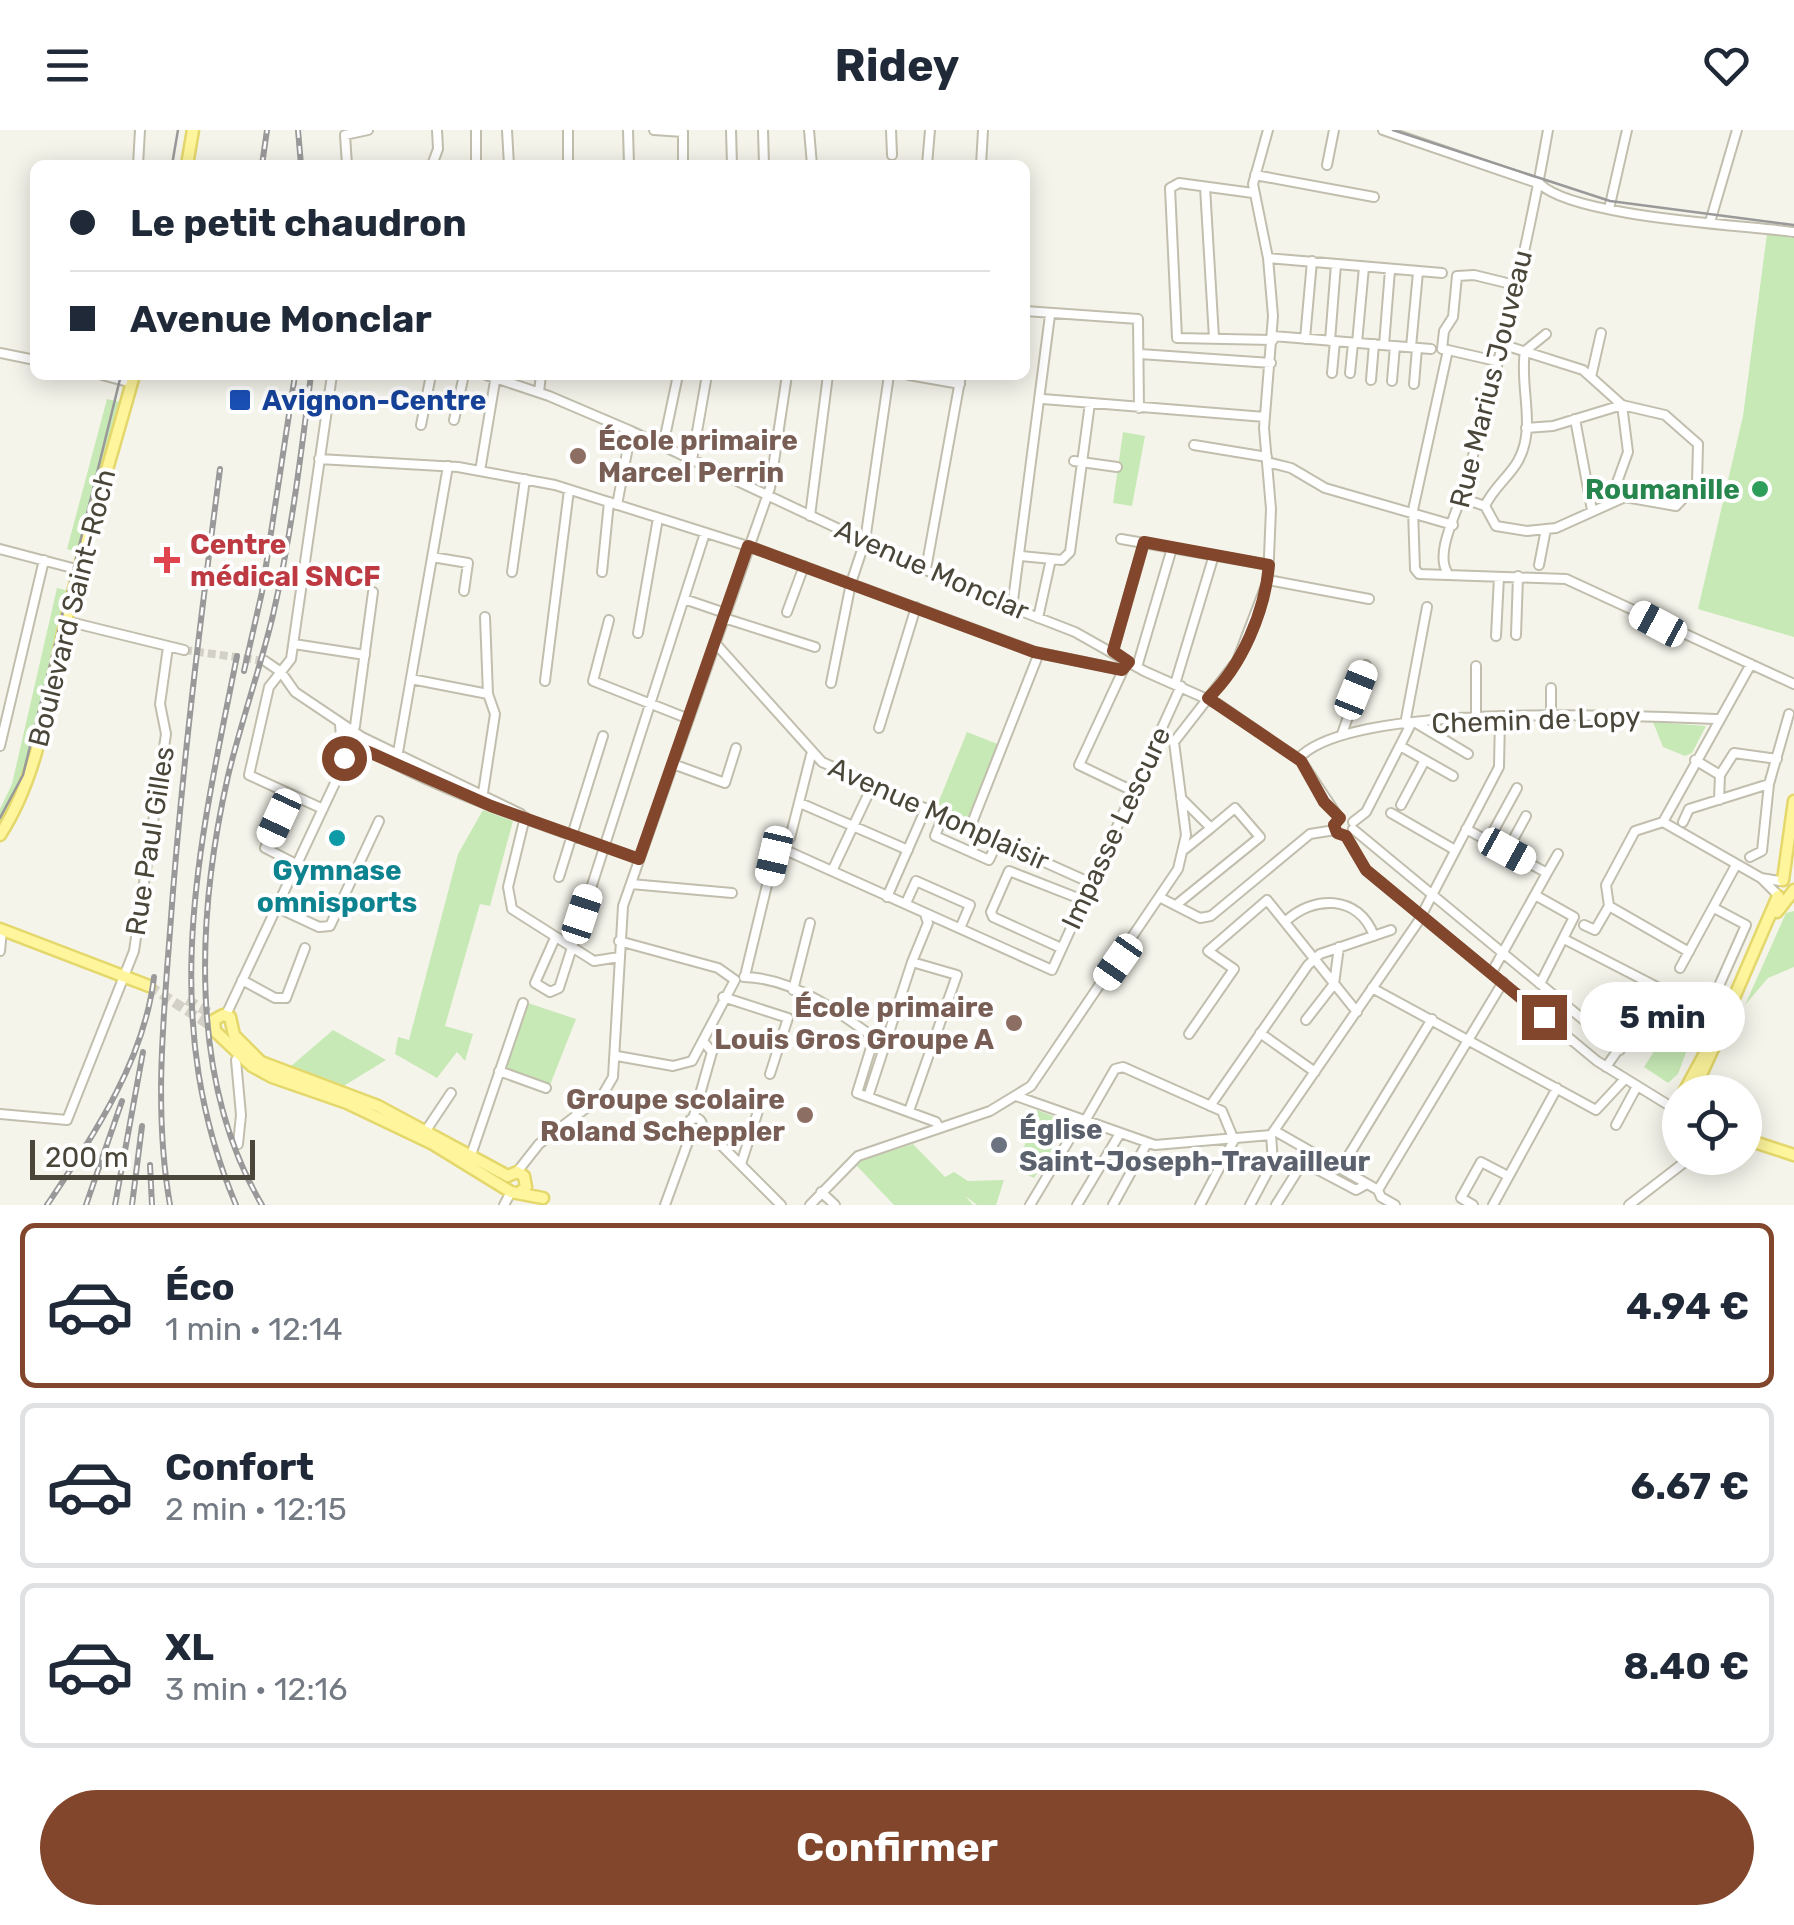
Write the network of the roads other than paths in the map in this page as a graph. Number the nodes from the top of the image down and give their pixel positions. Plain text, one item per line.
1 (140, 130) edge
2 (193, 130) edge
3 (368, 130) edge
4 (437, 130) edge
5 (476, 130) edge
6 (508, 130) edge
7 (568, 130) edge
8 (628, 130) edge
9 (654, 130) edge
10 (732, 130) edge
11 (763, 130) edge
12 (809, 130) edge
13 (890, 130) edge
14 (930, 130) edge
15 (983, 130) edge
16 (1268, 130) edge
17 (1334, 130) edge
18 (1383, 130) edge
19 (1548, 130) edge
20 (1627, 130) edge
21 (1737, 130) edge
22 (892, 155) dead end
23 (138, 160) edge
24 (188, 160) edge
25 (347, 160) edge
26 (432, 160) edge
27 (476, 160) edge
28 (509, 160) edge
29 (568, 160) edge
30 (630, 160) edge
31 (683, 160) edge
32 (732, 160) edge
33 (764, 160) edge
34 (812, 160) edge
35 (927, 160) edge
36 (982, 160) edge
37 (1327, 165) dead end
38 (1255, 175) junction
39 (1540, 184) junction
40 (1206, 186) junction
41 (1253, 193) junction
42 (1374, 197) dead end
43 (1609, 208) junction
44 (1710, 222) junction
45 (1794, 232) edge
46 (1268, 258) junction
47 (1312, 262) junction
48 (1336, 264) junction
49 (1364, 267) junction
50 (1390, 270) junction
51 (1418, 272) junction
52 (1442, 273) dead end
53 (1515, 285) junction
54 (1030, 311) edge
55 (1050, 315) junction
56 (1601, 333) dead end
57 (1546, 334) dead end
58 (1214, 338) junction
59 (1273, 338) junction
60 (1305, 339) junction
61 (1332, 341) junction
62 (1355, 343) junction
63 (1500, 344) junction
64 (1379, 345) junction
65 (1395, 346) junction
66 (1414, 348) junction
67 (1431, 349) dead end
68 (1448, 350) junction
69 (1525, 350) junction
70 (0, 353) edge
71 (1140, 354) junction
72 (30, 359) edge
73 (1496, 361) junction
74 (1271, 363) junction
75 (1332, 373) dead end
76 (1350, 373) dead end
77 (1591, 377) junction
78 (133, 380) edge
79 (331, 380) edge
80 (430, 380) edge
81 (463, 380) edge
82 (495, 380) edge
83 (504, 380) edge
84 (540, 380) edge
85 (677, 380) edge
86 (706, 380) edge
87 (785, 380) edge
88 (827, 380) edge
89 (888, 380) edge
90 (961, 380) edge
91 (1371, 380) dead end
92 (1392, 381) dead end
93 (1414, 384) dead end
94 (538, 392) junction
95 (1043, 398) junction
96 (1090, 404) junction
97 (1622, 406) junction
98 (1138, 408) junction
99 (1265, 418) junction
100 (1575, 419) junction
101 (454, 420) dead end
102 (421, 425) dead end
103 (1526, 428) junction
104 (631, 431) junction
105 (1194, 445) dead end
106 (663, 446) junction
107 (319, 459) junction
108 (1267, 459) junction
109 (692, 460) junction
110 (1078, 462) junction
111 (448, 466) junction
112 (1117, 466) dead end
113 (480, 471) junction
114 (525, 480) junction
115 (569, 490) junction
116 (766, 495) junction
117 (1461, 498) junction
118 (1611, 499) junction
119 (613, 504) junction
120 (1485, 506) junction
121 (1413, 510) junction
122 (1592, 510) junction
123 (810, 516) junction
124 (658, 518) junction
125 (1453, 525) junction
126 (1546, 529) junction
127 (705, 533) junction
128 (1121, 539) dead end
129 (866, 541) junction
130 (1144, 542) junction
131 (748, 546) junction
132 (0, 548) edge
133 (1172, 548) junction
134 (1022, 552) junction
135 (1214, 555) junction
136 (432, 557) junction
137 (1051, 559) junction
138 (44, 560) junction
139 (1539, 564) dead end
140 (1269, 565) junction
141 (804, 566) junction
142 (926, 569) junction
143 (80, 570) junction
144 (512, 572) dead end
145 (602, 572) dead end
146 (1447, 572) junction
147 (1518, 576) junction
148 (1499, 577) junction
149 (1268, 580) junction
150 (852, 583) junction
151 (464, 590) dead end
152 (373, 592) dead end
153 (684, 599) junction
154 (1369, 599) dead end
155 (916, 607) junction
156 (1427, 607) dead end
157 (1012, 608) junction
158 (787, 612) dead end
159 (725, 616) junction
160 (485, 617) dead end
161 (1038, 618) junction
162 (609, 620) dead end
163 (66, 621) junction
164 (638, 633) dead end
165 (1516, 635) dead end
166 (1496, 636) dead end
167 (294, 644) junction
168 (716, 644) junction
169 (168, 646) junction
170 (815, 646) dead end
171 (184, 650) tunnel mouth
172 (1113, 651) junction
173 (1038, 652) junction
174 (365, 655) junction
175 (265, 662) tunnel mouth
176 (1751, 664) junction
177 (1366, 665) dead end
178 (1129, 666) junction
179 (1476, 666) dead end
180 (281, 672) junction
181 (411, 679) junction
182 (545, 681) dead end
183 (1793, 681) edge
184 (831, 683) dead end
185 (1178, 685) junction
186 (1551, 688) dead end
187 (488, 694) junction
188 (1208, 698) junction
189 (650, 704) junction
190 (1789, 714) dead end
191 (1551, 716) junction
192 (1500, 718) junction
193 (1718, 718) junction
194 (689, 719) junction
195 (1476, 719) junction
196 (340, 724) junction
197 (1411, 724) junction
198 (879, 728) dead end
199 (1342, 734) junction
200 (356, 735) junction
201 (603, 736) dead end
202 (0, 746) edge
203 (1400, 746) junction
204 (736, 748) dead end
205 (364, 750) junction
206 (1468, 754) dead end
207 (811, 755) junction
208 (397, 758) junction
209 (1298, 758) junction
210 (1777, 759) junction
211 (1425, 760) junction
212 (1695, 760) junction
213 (343, 762) junction
214 (673, 764) junction
215 (1720, 775) junction
216 (1453, 776) dead end
217 (873, 784) junction
218 (1769, 784) junction
219 (1517, 788) dead end
220 (1135, 792) junction
221 (483, 793) junction
222 (290, 794) junction
223 (1181, 798) junction
224 (1719, 800) junction
225 (1794, 801) edge
226 (800, 803) junction
227 (1400, 805) dead end
228 (926, 808) junction
229 (322, 810) junction
230 (1391, 813) dead end
231 (943, 816) junction
232 (1526, 816) dead end
233 (525, 817) junction
234 (1340, 818) junction
235 (379, 821) dead end
236 (1662, 822) junction
237 (1683, 822) dead end
238 (853, 826) junction
239 (970, 828) junction
240 (1211, 828) junction
241 (1351, 829) junction
242 (1466, 829) junction
243 (1335, 830) junction
244 (572, 834) junction
245 (0, 836) edge
246 (998, 840) junction
247 (1488, 841) junction
248 (604, 846) junction
249 (783, 849) junction
250 (1185, 849) junction
251 (908, 850) junction
252 (1454, 850) junction
253 (1507, 851) junction
254 (1558, 854) dead end
255 (1750, 857) dead end
256 (639, 859) junction
257 (296, 864) junction
258 (1736, 864) junction
259 (832, 872) junction
260 (1547, 873) junction
261 (559, 876) dead end
262 (1091, 883) junction
263 (632, 884) junction
264 (1786, 891) edge
265 (732, 893) dead end
266 (1429, 893) junction
267 (1535, 896) junction
268 (888, 897) junction
269 (1161, 898) junction
270 (1083, 900) junction
271 (906, 904) junction
272 (1176, 905) junction
273 (1609, 906) junction
274 (276, 907) junction
275 (1714, 908) junction
276 (924, 914) junction
277 (1422, 916) junction
278 (1285, 922) junction
279 (810, 923) dead end
280 (1584, 924) dead end
281 (961, 926) junction
282 (1391, 930) dead end
283 (1, 933) edge
284 (1374, 936) junction
285 (555, 938) junction
286 (1564, 939) junction
287 (619, 941) junction
288 (306, 948) dead end
289 (571, 948) junction
290 (1062, 948) junction
291 (1340, 948) junction
292 (0, 950) edge
293 (1689, 952) junction
294 (1503, 953) junction
295 (618, 957) junction
296 (1314, 959) junction
297 (912, 962) junction
298 (1680, 968) dead end
299 (1492, 972) junction
300 (125, 975) junction
301 (745, 976) junction
302 (242, 980) junction
303 (735, 980) junction
304 (149, 982) tunnel mouth
305 (1503, 982) junction
306 (1334, 984) junction
307 (1540, 984) junction
308 (1372, 988) junction
309 (793, 990) junction
310 (1665, 991) junction
311 (723, 997) junction
312 (523, 1003) dead end
313 (1730, 1007) junction
314 (1357, 1012) junction
315 (226, 1015) junction
316 (1306, 1020) dead end
317 (1432, 1020) junction
318 (227, 1032) junction
319 (1260, 1033) junction
320 (1189, 1034) dead end
321 (874, 1038) junction
322 (1468, 1038) junction
323 (703, 1041) junction
324 (885, 1046) junction
325 (1620, 1050) junction
326 (240, 1055) junction
327 (617, 1056) junction
328 (1606, 1068) junction
329 (500, 1071) junction
330 (1315, 1072) junction
331 (770, 1074) dead end
332 (1693, 1075) edge
333 (1700, 1075) edge
334 (1624, 1080) junction
335 (546, 1088) dead end
336 (1558, 1088) junction
337 (1636, 1088) junction
338 (451, 1093) dead end
339 (1016, 1096) junction
340 (868, 1097) junction
341 (1662, 1101) edge
342 (1210, 1106) junction
343 (759, 1108) dead end
344 (909, 1111) junction
345 (0, 1114) edge
346 (693, 1118) junction
347 (1083, 1120) junction
348 (1616, 1125) dead end
349 (702, 1126) junction
350 (939, 1128) junction
351 (427, 1129) junction
352 (692, 1130) junction
353 (1273, 1133) junction
354 (1119, 1134) junction
355 (1234, 1140) junction
356 (1146, 1143) junction
357 (238, 1144) dead end
358 (1762, 1144) edge
359 (1794, 1154) edge
360 (471, 1155) junction
361 (741, 1164) junction
362 (1341, 1168) junction
363 (1668, 1175) edge
364 (1508, 1176) junction
365 (516, 1183) junction
366 (1367, 1184) junction
367 (821, 1192) junction
368 (1379, 1198) edge
369 (504, 1205) edge
370 (556, 1205) edge
371 (665, 1205) edge
372 (781, 1205) edge
373 (810, 1205) edge
374 (835, 1205) edge
375 (1030, 1205) edge
376 (1077, 1205) edge
377 (1113, 1205) edge
378 (1200, 1205) edge
379 (1250, 1205) edge
380 (1276, 1205) edge
381 (1395, 1205) edge
382 (1473, 1205) edge
383 (1493, 1205) edge
384 (1630, 1205) edge

1 - 23 street
2 - 24 main road
3 - 25 street
4 - 26 street
5 - 27 street
6 - 28 street
7 - 29 street
8 - 30 street
9 - 31 street
10 - 32 street
11 - 33 street
12 - 34 street
13 - 22 street
14 - 35 street
15 - 36 street
16 - 38 street
17 - 37 street
18 - 39 street
19 - 39 street, Rue Marius Jouveau
20 - 43 street
21 - 44 street
38 - 41 street
38 - 42 street
39 - 43 street
39 - 53 street, Rue Marius Jouveau
40 - 41 street
40 - 58 street
40 - 58 street
41 - 46 street
43 - 44 street
44 - 45 street
46 - 47 street
46 - 59 street
47 - 48 street
47 - 60 street
48 - 49 street
48 - 61 street
49 - 50 street
49 - 62 street
50 - 51 street
50 - 64 street
51 - 52 street
51 - 66 street
53 - 63 street, Rue Marius Jouveau
53 - 68 street
54 - 55 street
55 - 71 street
55 - 95 street
56 - 77 street
57 - 69 street
58 - 59 street
59 - 60 street
59 - 74 street
60 - 61 street
61 - 62 street
61 - 75 street
62 - 64 street
62 - 76 street
63 - 69 street
63 - 73 street, Rue Marius Jouveau
64 - 65 street
64 - 91 street
65 - 66 street
65 - 92 street
66 - 67 street
66 - 93 street
68 - 73 street
68 - 121 street
69 - 77 street
69 - 103 street
70 - 72 street
71 - 74 street
71 - 98 street
73 - 117 street, Rue Marius Jouveau
74 - 99 street
77 - 97 street
78 - 143 main road, Boulevard Saint-Roch
79 - 107 street
80 - 102 street
81 - 101 street
82 - 113 street
83 - 94 street, Avenue Monclar
84 - 94 street
85 - 106 street
86 - 109 street
87 - 116 street
88 - 123 street
89 - 129 street
90 - 142 street
94 - 104 street, Avenue Monclar
95 - 96 street
95 - 134 street
96 - 98 street
96 - 110 street
97 - 100 street
97 - 118 street
97 - 118 street
98 - 99 street
99 - 108 street
100 - 103 street
100 - 122 street
103 - 120 street
104 - 106 street, Avenue Monclar
104 - 119 street
105 - 108 street
106 - 109 street, Avenue Monclar
107 - 111 street
107 - 167 street
108 - 121 street
108 - 140 street
109 - 116 street, Avenue Monclar
110 - 112 street
110 - 137 street
111 - 113 street
111 - 136 street
113 - 114 street
114 - 115 street
114 - 144 street
115 - 119 street
115 - 182 street
116 - 123 street, Avenue Monclar
116 - 131 street
117 - 120 street
117 - 125 street, Rue Marius Jouveau
118 - 122 street
119 - 124 street
119 - 145 street
120 - 126 street
121 - 125 street
121 - 146 street
122 - 126 street
123 - 129 street, Avenue Monclar
124 - 127 street
124 - 164 street
125 - 146 street, Rue Marius Jouveau
126 - 139 street
127 - 131 street
127 - 153 street
128 - 130 street
129 - 142 street, Avenue Monclar
129 - 150 street
130 - 133 street
130 - 172 street
131 - 141 street
131 - 159 street
132 - 138 street
133 - 135 street
133 - 178 street
134 - 137 street
134 - 157 street
135 - 140 street
135 - 185 street, Impasse Lescure
136 - 151 street
136 - 181 street
137 - 161 street
138 - 143 street
138 - 202 street
140 - 149 street
141 - 150 street
141 - 158 street
142 - 157 street, Avenue Monclar
143 - 163 main road, Boulevard Saint-Roch
146 - 148 street
147 - 148 street
147 - 165 street
147 - 176 street
148 - 166 street
149 - 154 street
149 - 188 street
150 - 155 street
150 - 184 street
152 - 174 street
153 - 159 street
153 - 189 street
155 - 173 street
155 - 198 street
156 - 197 street
157 - 161 street, Avenue Monclar
159 - 168 street
159 - 170 street
160 - 187 street
161 - 172 street, Avenue Monclar
162 - 189 street
163 - 169 street
163 - 245 main road, Boulevard Saint-Roch
167 - 174 street
167 - 180 street
168 - 194 street
168 - 207 street, Avenue Monplaisir
169 - 171 street
169 - 300 street, Rue Paul Gilles
172 - 178 street, Avenue Monclar
173 - 178 street
173 - 239 street
174 - 200 street
175 - 180 street
176 - 183 street
176 - 193 street
177 - 199 street
178 - 185 street, Avenue Monclar
178 - 220 street
179 - 195 street
180 - 196 street
180 - 222 street
181 - 187 street
181 - 208 street
185 - 188 street, Avenue Monclar
185 - 220 street, Impasse Lescure
186 - 191 street
187 - 221 street
188 - 209 street, Avenue Monclar
188 - 223 street
189 - 194 street
189 - 248 street
190 - 210 street
191 - 192 street, Chemin de Lopy
191 - 193 street, Chemin de Lopy
192 - 195 street, Chemin de Lopy
192 - 242 street
193 - 212 street
194 - 214 street
195 - 197 street, Chemin de Lopy
196 - 200 street
196 - 213 street
197 - 199 street, Chemin de Lopy
197 - 203 street
197 - 206 street
199 - 209 street, Chemin de Lopy
200 - 205 street
200 - 208 street
200 - 213 street
201 - 244 street
203 - 211 street
203 - 241 street
204 - 214 street
205 - 208 street
205 - 213 street
207 - 217 street, Avenue Monplaisir
207 - 226 street
208 - 221 street
208 - 233 street
209 - 234 street, Avenue Monclar
210 - 215 street
210 - 218 street
211 - 216 street
211 - 227 street
212 - 215 street
212 - 236 street
213 - 229 street
214 - 256 street
215 - 224 street
217 - 228 street, Avenue Monplaisir
217 - 238 street
218 - 224 street
218 - 255 street
219 - 247 street
220 - 262 street, Impasse Lescure
221 - 233 street
222 - 229 street
222 - 257 street
223 - 240 street
223 - 250 street
224 - 237 street
225 - 264 main road
226 - 238 street
226 - 249 street
228 - 231 street, Avenue Monplaisir
228 - 251 street
229 - 257 street
230 - 252 street
231 - 239 street, Avenue Monplaisir
231 - 246 street
232 - 253 street
233 - 244 street
233 - 285 street
234 - 241 street
234 - 243 street
235 - 274 street
236 - 258 street
236 - 273 street
238 - 251 street
238 - 259 street
239 - 246 street, Avenue Monplaisir
240 - 250 street
240 - 272 street
241 - 243 street
241 - 266 street
241 - 277 street
242 - 247 street
242 - 252 street
243 - 272 street
244 - 248 street
244 - 261 street
246 - 262 street, Avenue Monplaisir
247 - 253 street
248 - 256 street
248 - 289 street
249 - 259 street
249 - 301 street
250 - 269 street
251 - 268 street
252 - 266 street
253 - 260 street
254 - 260 street
256 - 263 street
257 - 274 street
258 - 264 street
258 - 275 street
259 - 268 street
260 - 267 street
262 - 270 street, Impasse Lescure
263 - 265 street
263 - 287 street
264 - 313 main road
266 - 277 street
266 - 294 street
267 - 286 street
267 - 294 street
268 - 271 street
269 - 272 street
269 - 339 street
270 - 290 street, Impasse Lescure
270 - 290 street
271 - 276 street
271 - 281 street
273 - 280 street
273 - 293 street
274 - 302 street
275 - 293 street
275 - 310 street
276 - 281 street
276 - 297 street
277 - 299 street
277 - 308 street
278 - 284 street
278 - 296 street
278 - 320 street
279 - 309 street
281 - 290 street, Impasse Lescure
282 - 284 street
283 - 292 street
283 - 300 main road
284 - 291 street
285 - 289 street
285 - 289 street
286 - 307 street
286 - 310 street
287 - 295 street
287 - 303 street
288 - 302 street
289 - 295 street
291 - 296 street
291 - 306 street
293 - 298 street
294 - 299 street
294 - 307 street
295 - 327 street
296 - 306 street
296 - 319 street
297 - 324 street
297 - 344 street
299 - 305 street
300 - 304 main road
300 - 345 street, Rue Paul Gilles
301 - 303 street
301 - 309 street
302 - 315 street
303 - 311 street
305 - 322 street
305 - 328 street
306 - 314 street
306 - 316 street
307 - 325 street
308 - 314 street
308 - 317 street
309 - 321 street
310 - 325 street
311 - 323 street
311 - 331 street
312 - 329 street
313 - 332 main road
313 - 333 main road
314 - 330 street
315 - 318 main road
315 - 318 main road
317 - 322 street
317 - 362 street
318 - 326 main road
318 - 351 main road
319 - 330 street
319 - 342 street
321 - 324 street
321 - 340 street
322 - 336 street
322 - 368 street
323 - 327 street
323 - 346 street
324 - 340 street
325 - 328 street
326 - 357 street
326 - 365 main road
327 - 365 street
328 - 334 street
329 - 335 street
329 - 360 street
330 - 353 street
334 - 336 street
334 - 337 street
336 - 364 street
337 - 341 street
337 - 348 street
338 - 351 street
339 - 347 street
339 - 350 street
340 - 344 street
342 - 347 street
342 - 355 street
343 - 361 street
344 - 350 street
346 - 349 street
346 - 352 street
347 - 354 street
347 - 375 street
349 - 352 street
349 - 361 street
350 - 367 street
351 - 360 main road
352 - 371 street
353 - 355 street
353 - 362 street
353 - 379 street
354 - 356 street
354 - 376 street
355 - 356 street
355 - 378 street
356 - 377 street
358 - 359 main road
360 - 365 main road
361 - 372 street
362 - 366 street
363 - 384 street
364 - 382 street
364 - 383 street
365 - 369 street
365 - 370 main road
366 - 368 street
366 - 380 street
367 - 373 street
367 - 374 street
368 - 381 street

